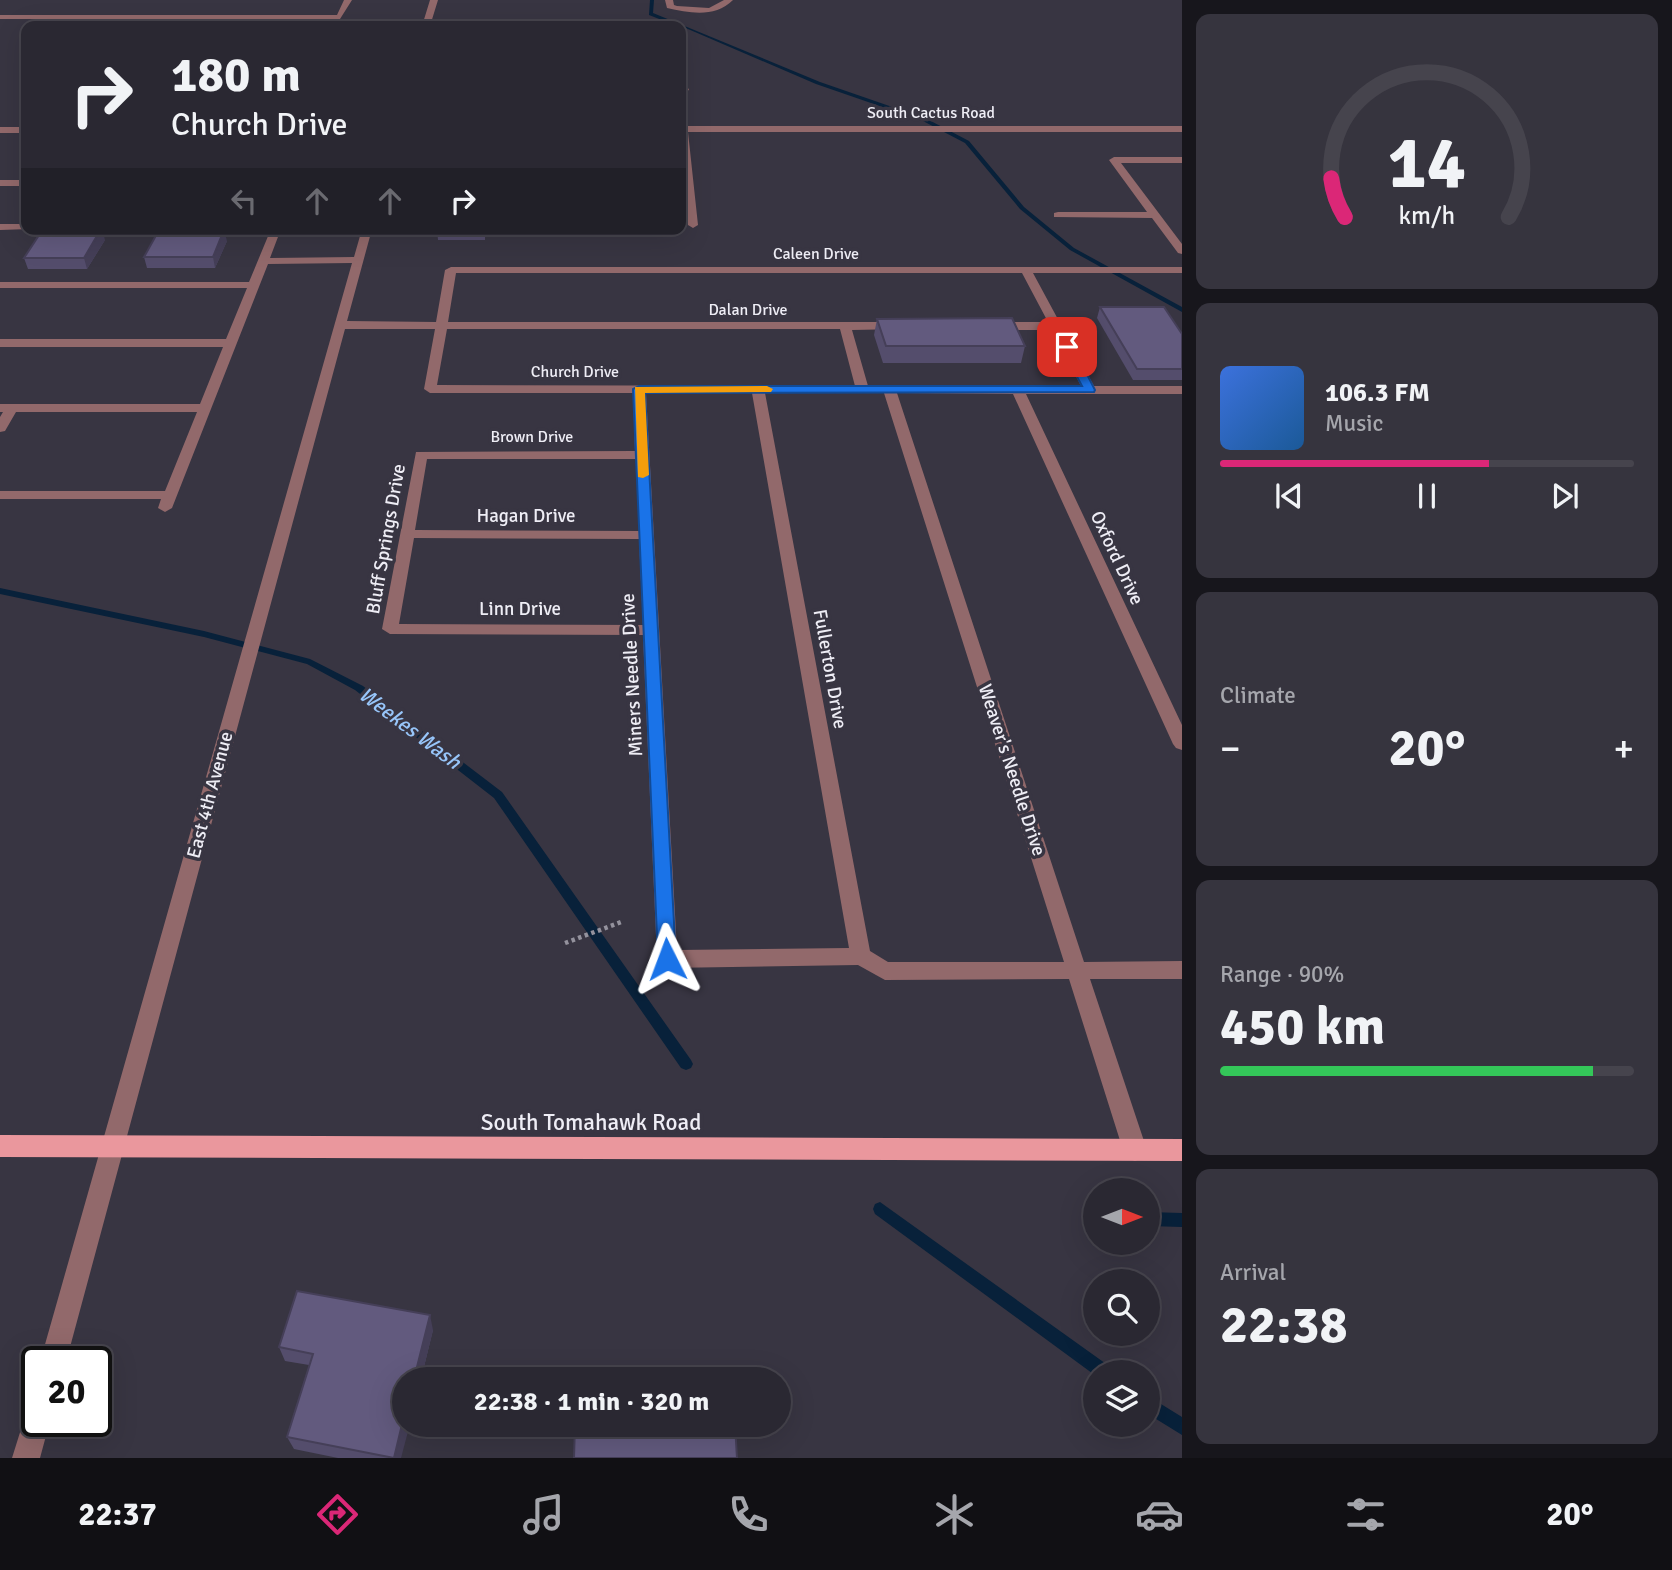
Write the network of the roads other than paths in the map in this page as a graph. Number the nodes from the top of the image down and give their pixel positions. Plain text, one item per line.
1 (348, 0) edge
2 (434, 0) edge
3 (669, 0) edge
4 (729, 0) edge
5 (33, 8) dead end
6 (0, 17) edge
7 (24, 17) junction
8 (428, 21) edge
9 (686, 129) edge
10 (0, 130) edge
11 (21, 130) edge
12 (1182, 130) edge
13 (1182, 160) edge
14 (686, 164) edge
15 (0, 183) edge
16 (21, 183) edge
17 (1058, 215) dead end
18 (1156, 215) junction
19 (693, 225) dead end
20 (21, 227) edge
21 (0, 228) edge
22 (274, 235) edge
23 (365, 235) edge
24 (1182, 251) edge
25 (266, 255) junction
26 (360, 255) junction
27 (1026, 270) junction
28 (1182, 270) edge
29 (0, 285) edge
30 (254, 285) junction
31 (339, 325) junction
32 (440, 326) junction
33 (845, 326) junction
34 (911, 326) edge
35 (976, 326) edge
36 (1056, 326) junction
37 (0, 343) edge
38 (230, 343) junction
39 (639, 389) junction
40 (758, 389) junction
41 (862, 389) junction
42 (888, 389) junction
43 (1018, 390) junction
44 (1090, 390) junction
45 (1182, 390) edge
46 (6, 408) edge
47 (205, 408) junction
48 (0, 428) edge
49 (642, 454) junction
50 (421, 455) joint
51 (0, 495) edge
52 (407, 534) junction
53 (646, 536) junction
54 (390, 629) joint
55 (650, 630) junction
56 (1182, 744) edge
57 (861, 956) junction
58 (1182, 970) edge
59 (1078, 971) junction
60 (0, 1146) edge
61 (114, 1146) junction
62 (1135, 1150) junction
63 (1182, 1150) edge
64 (58, 1346) edge
65 (32, 1437) edge
66 (26, 1458) edge

1 - 7 street
2 - 8 street
3 - 4 street
5 - 7 street
6 - 7 street
9 - 12 street, South Cactus Road
10 - 11 street
13 - 18 street
14 - 19 street
15 - 16 street
17 - 18 street
18 - 24 street
20 - 21 street
22 - 25 street
23 - 26 street, East 4th Avenue
25 - 26 street
25 - 30 street
26 - 31 street, East 4th Avenue
27 - 28 street, Caleen Drive
27 - 32 street, Caleen Drive
27 - 36 street
29 - 30 street
30 - 38 street
31 - 32 street, Dalan Drive
31 - 61 street, East 4th Avenue
32 - 33 street, Dalan Drive
32 - 39 street, Church Drive
33 - 34 street, Dalan Drive
33 - 41 street
35 - 36 street
36 - 44 street
37 - 38 street
38 - 47 street
39 - 40 street, Church Drive
39 - 49 street, Miners Needle Drive
40 - 41 street, Church Drive
40 - 57 street, Fullerton Drive
41 - 42 street, Church Drive
42 - 43 street, Church Drive
42 - 59 street, Weaver's Needle Drive
43 - 44 street, Church Drive
43 - 56 street, Oxford Drive
44 - 45 street, Church Drive
46 - 47 street
46 - 48 street
47 - 51 street
49 - 50 street, Brown Drive
49 - 53 street, Miners Needle Drive
50 - 52 street, Bluff Springs Drive
52 - 53 street, Hagan Drive
52 - 54 street, Bluff Springs Drive
53 - 55 street, Miners Needle Drive
54 - 55 street, Linn Drive
55 - 57 street, Miners Needle Drive
57 - 59 street
58 - 59 street
59 - 62 street, Weaver's Needle Drive
60 - 61 main road, South Tomahawk Road
61 - 62 main road, South Tomahawk Road
61 - 64 street, East 4th Avenue
62 - 63 main road, South Tomahawk Road
65 - 66 street

